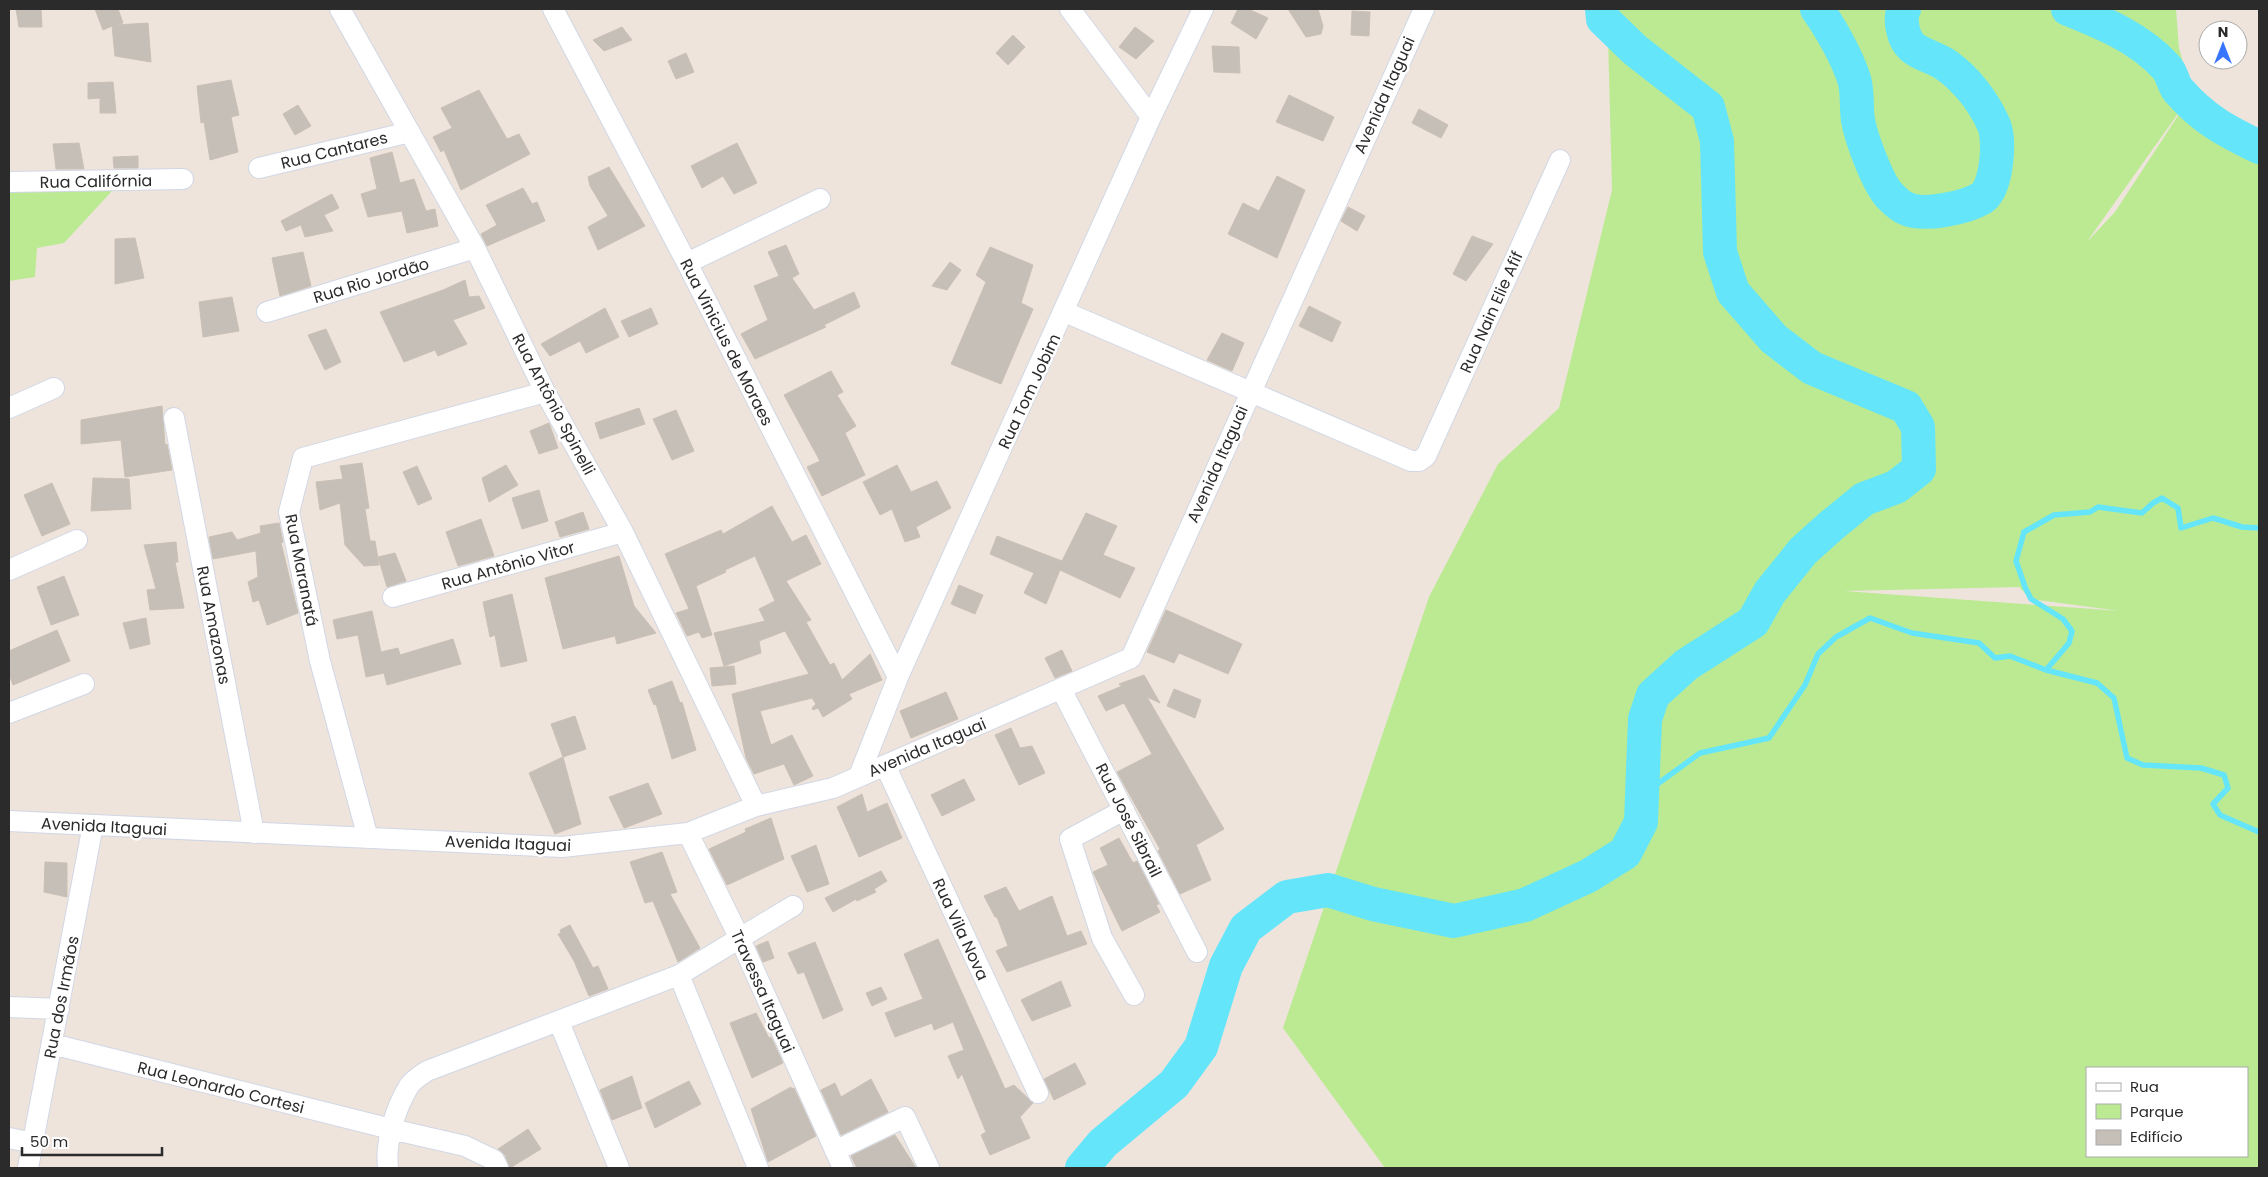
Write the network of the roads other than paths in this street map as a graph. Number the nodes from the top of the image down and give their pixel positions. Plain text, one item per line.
1 (340, 9) edge
2 (553, 9) edge
3 (1070, 9) edge
4 (1204, 9) edge
5 (1424, 9) edge
6 (1152, 117) junction
7 (410, 132) junction
8 (1560, 160) dead end
9 (259, 168) dead end
10 (183, 179) dead end
11 (9, 182) edge
12 (820, 199) dead end
13 (475, 248) junction
14 (687, 263) junction
15 (267, 312) dead end
16 (1065, 312) junction
17 (54, 388) dead end
18 (545, 392) junction
19 (1249, 392) junction
20 (9, 408) edge
21 (174, 418) dead end
22 (623, 532) junction
23 (76, 540) dead end
24 (9, 570) edge
25 (393, 597) dead end
26 (898, 677) junction
27 (84, 684) dead end
28 (1061, 689) junction
29 (9, 714) edge
30 (885, 765) junction
31 (859, 776) junction
32 (756, 806) junction
33 (1124, 810) junction
34 (9, 821) edge
35 (93, 825) junction
36 (254, 833) junction
37 (688, 833) junction
38 (368, 838) junction
39 (793, 906) dead end
40 (740, 939) junction
41 (1197, 952) dead end
42 (679, 975) junction
43 (1134, 995) dead end
44 (9, 1007) edge
45 (58, 1009) junction
46 (559, 1022) junction
47 (52, 1044) junction
48 (1038, 1093) dead end
49 (391, 1129) junction
50 (9, 1138) edge
51 (33, 1143) junction
52 (839, 1160) edge
53 (28, 1168) edge
54 (388, 1168) edge
55 (498, 1168) edge
56 (619, 1168) edge
57 (758, 1168) edge
58 (929, 1168) edge

1 - 7 street, Rua Antônio Spinelli
2 - 14 street, Rua Vinicius de Moraes
3 - 6 street
4 - 6 street, Rua Tom Jobim
5 - 19 street, Avenida Itaguai
6 - 16 street, Rua Tom Jobim
7 - 9 street, Rua Cantares
7 - 13 street, Rua Antônio Spinelli
8 - 19 street, Rua Nain Elie Afif
10 - 11 street, Rua Califórnia
12 - 14 street
13 - 15 street, Rua Rio Jordão
13 - 18 street, Rua Antônio Spinelli
14 - 26 street, Rua Vinicius de Moraes
16 - 19 street
16 - 26 street, Rua Tom Jobim
17 - 20 street
18 - 22 street, Rua Antônio Spinelli
18 - 38 street, Rua Maranatá
19 - 28 street, Avenida Itaguai
21 - 36 street, Rua Amazonas
22 - 25 street, Rua Antônio Vitor
22 - 32 street, Rua Antônio Spinelli
23 - 24 street
26 - 31 street, Rua Tom Jobim
27 - 29 street
28 - 30 street, Avenida Itaguai
28 - 33 street, Rua José Sibrail
30 - 31 street, Avenida Itaguai
30 - 48 street, Rua Vila Nova
31 - 32 street, Avenida Itaguai
32 - 37 street, Avenida Itaguai
33 - 41 street, Rua José Sibrail
33 - 43 street
34 - 35 street, Avenida Itaguai
35 - 36 street, Avenida Itaguai
35 - 45 street, Rua dos Irmãos
36 - 38 street, Avenida Itaguai
37 - 38 street, Avenida Itaguai
37 - 40 street, Travessa Itaguai
39 - 40 street
40 - 42 street
40 - 52 street, Travessa Itaguai
42 - 46 street
42 - 57 street
44 - 45 street
45 - 47 street, Rua dos Irmãos
46 - 49 street
46 - 56 street
47 - 49 street, Rua Leonardo Cortesi
47 - 51 street, Rua dos Irmãos
49 - 54 street
49 - 55 street, Rua Leonardo Cortesi
50 - 51 street
51 - 53 street, Rua dos Irmãos
52 - 58 street, Travessa Itaguai

